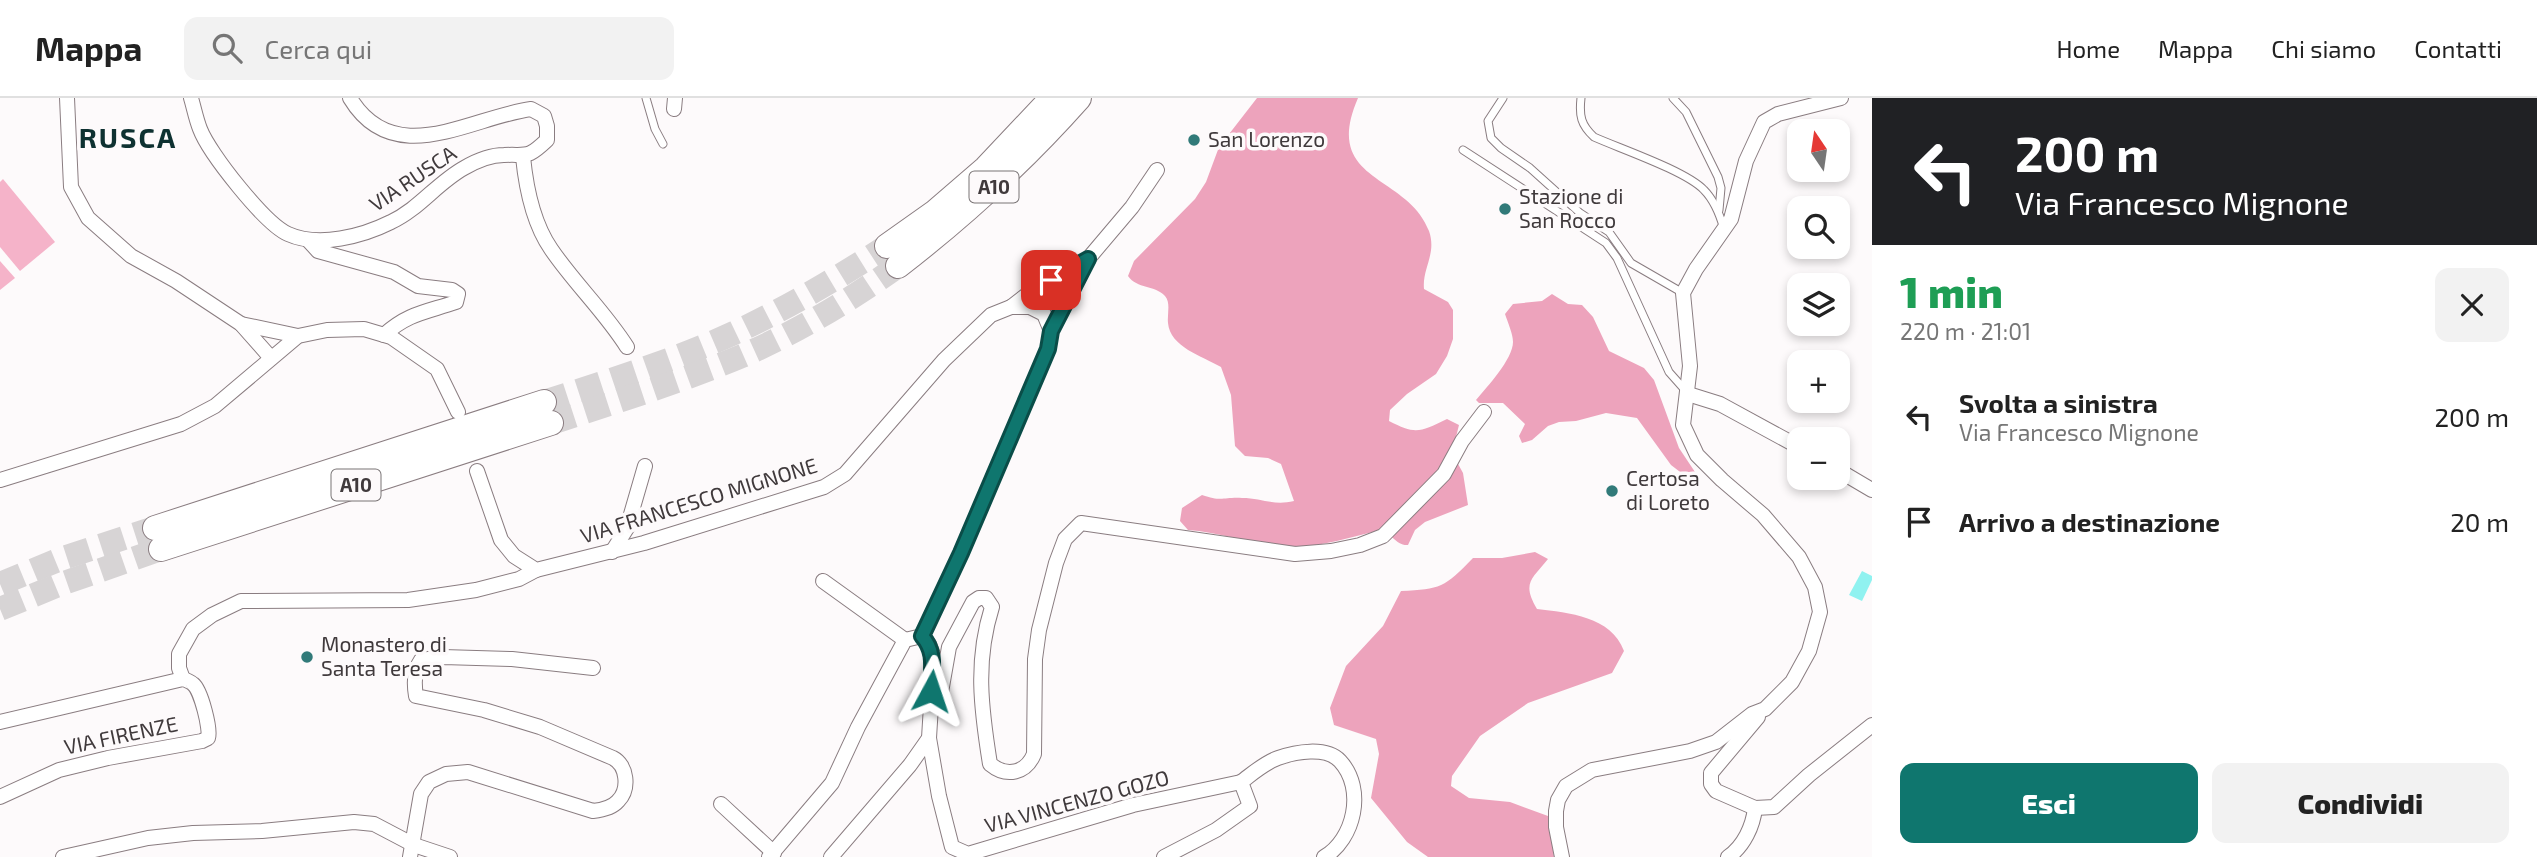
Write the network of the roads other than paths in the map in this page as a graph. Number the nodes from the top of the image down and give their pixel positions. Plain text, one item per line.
1 (66, 98) edge
2 (191, 98) edge
3 (350, 98) edge
4 (646, 98) edge
5 (1052, 98) edge
6 (1079, 98) edge
7 (1503, 98) edge
8 (1581, 98) edge
9 (1673, 98) edge
10 (1841, 98) edge
11 (663, 144) dead end
12 (1463, 150) dead end
13 (523, 157) junction
14 (1157, 170) dead end
15 (1719, 214) junction
16 (1725, 230) junction
17 (308, 240) junction
18 (1088, 259) junction
19 (1684, 293) junction
20 (1011, 307) junction
21 (241, 324) junction
22 (1051, 331) junction
23 (384, 335) junction
24 (298, 336) junction
25 (627, 347) dead end
26 (271, 358) junction
27 (1688, 394) junction
28 (458, 412) dead end
29 (1484, 412) dead end
30 (548, 413) tunnel mouth
31 (1787, 440) edge
32 (645, 466) dead end
33 (477, 471) dead end
34 (1850, 477) edge
35 (0, 480) edge
36 (1872, 490) edge
37 (158, 539) tunnel mouth
38 (612, 552) junction
39 (536, 570) junction
40 (823, 581) dead end
41 (922, 636) junction
42 (905, 640) junction
43 (593, 668) dead end
44 (183, 679) junction
45 (1765, 709) junction
46 (930, 715) junction
47 (0, 722) edge
48 (1872, 725) edge
49 (929, 738) junction
50 (1241, 782) junction
51 (0, 797) edge
52 (721, 804) dead end
53 (1755, 808) junction
54 (412, 851) edge
55 (772, 855) edge
56 (63, 857) edge
57 (450, 857) edge
58 (831, 857) edge
59 (1164, 857) edge
60 (1324, 857) edge
61 (1562, 857) edge
62 (1728, 857) edge

1 - 21 street
2 - 17 street
3 - 13 street, VIA RUSCA
4 - 11 lane
5 - 6 highway, A10
7 - 19 lane
8 - 15 lane
9 - 15 lane
10 - 16 street
12 - 27 lane
13 - 17 street, VIA RUSCA
13 - 25 street
14 - 18 street, VIA FRANCESCO MIGNONE
15 - 16 lane
16 - 19 street
17 - 23 street
18 - 20 street, VIA FRANCESCO MIGNONE
18 - 22 street, VIA FRANCESCO MIGNONE
19 - 27 street
20 - 22 street
20 - 38 street, VIA FRANCESCO MIGNONE
21 - 24 street
21 - 26 street
22 - 41 street, VIA FRANCESCO MIGNONE
23 - 24 street
23 - 28 street
24 - 26 street
26 - 35 street
27 - 31 street
27 - 45 street
29 - 46 street
30 - 37 highway, A10
32 - 38 street
33 - 39 street
34 - 36 street
38 - 39 street, VIA FRANCESCO MIGNONE
39 - 44 street, VIA FRANCESCO MIGNONE
40 - 42 street
41 - 42 street
41 - 46 street
42 - 55 street
43 - 54 street
44 - 47 street, VIA FIRENZE
44 - 51 street, VIA FIRENZE
45 - 53 street
45 - 61 street
46 - 49 street
48 - 53 street
49 - 50 street, VIA VINCENZO GOZO
49 - 58 street
50 - 59 street
50 - 60 street
52 - 55 street
53 - 62 street
54 - 56 street
54 - 57 street

